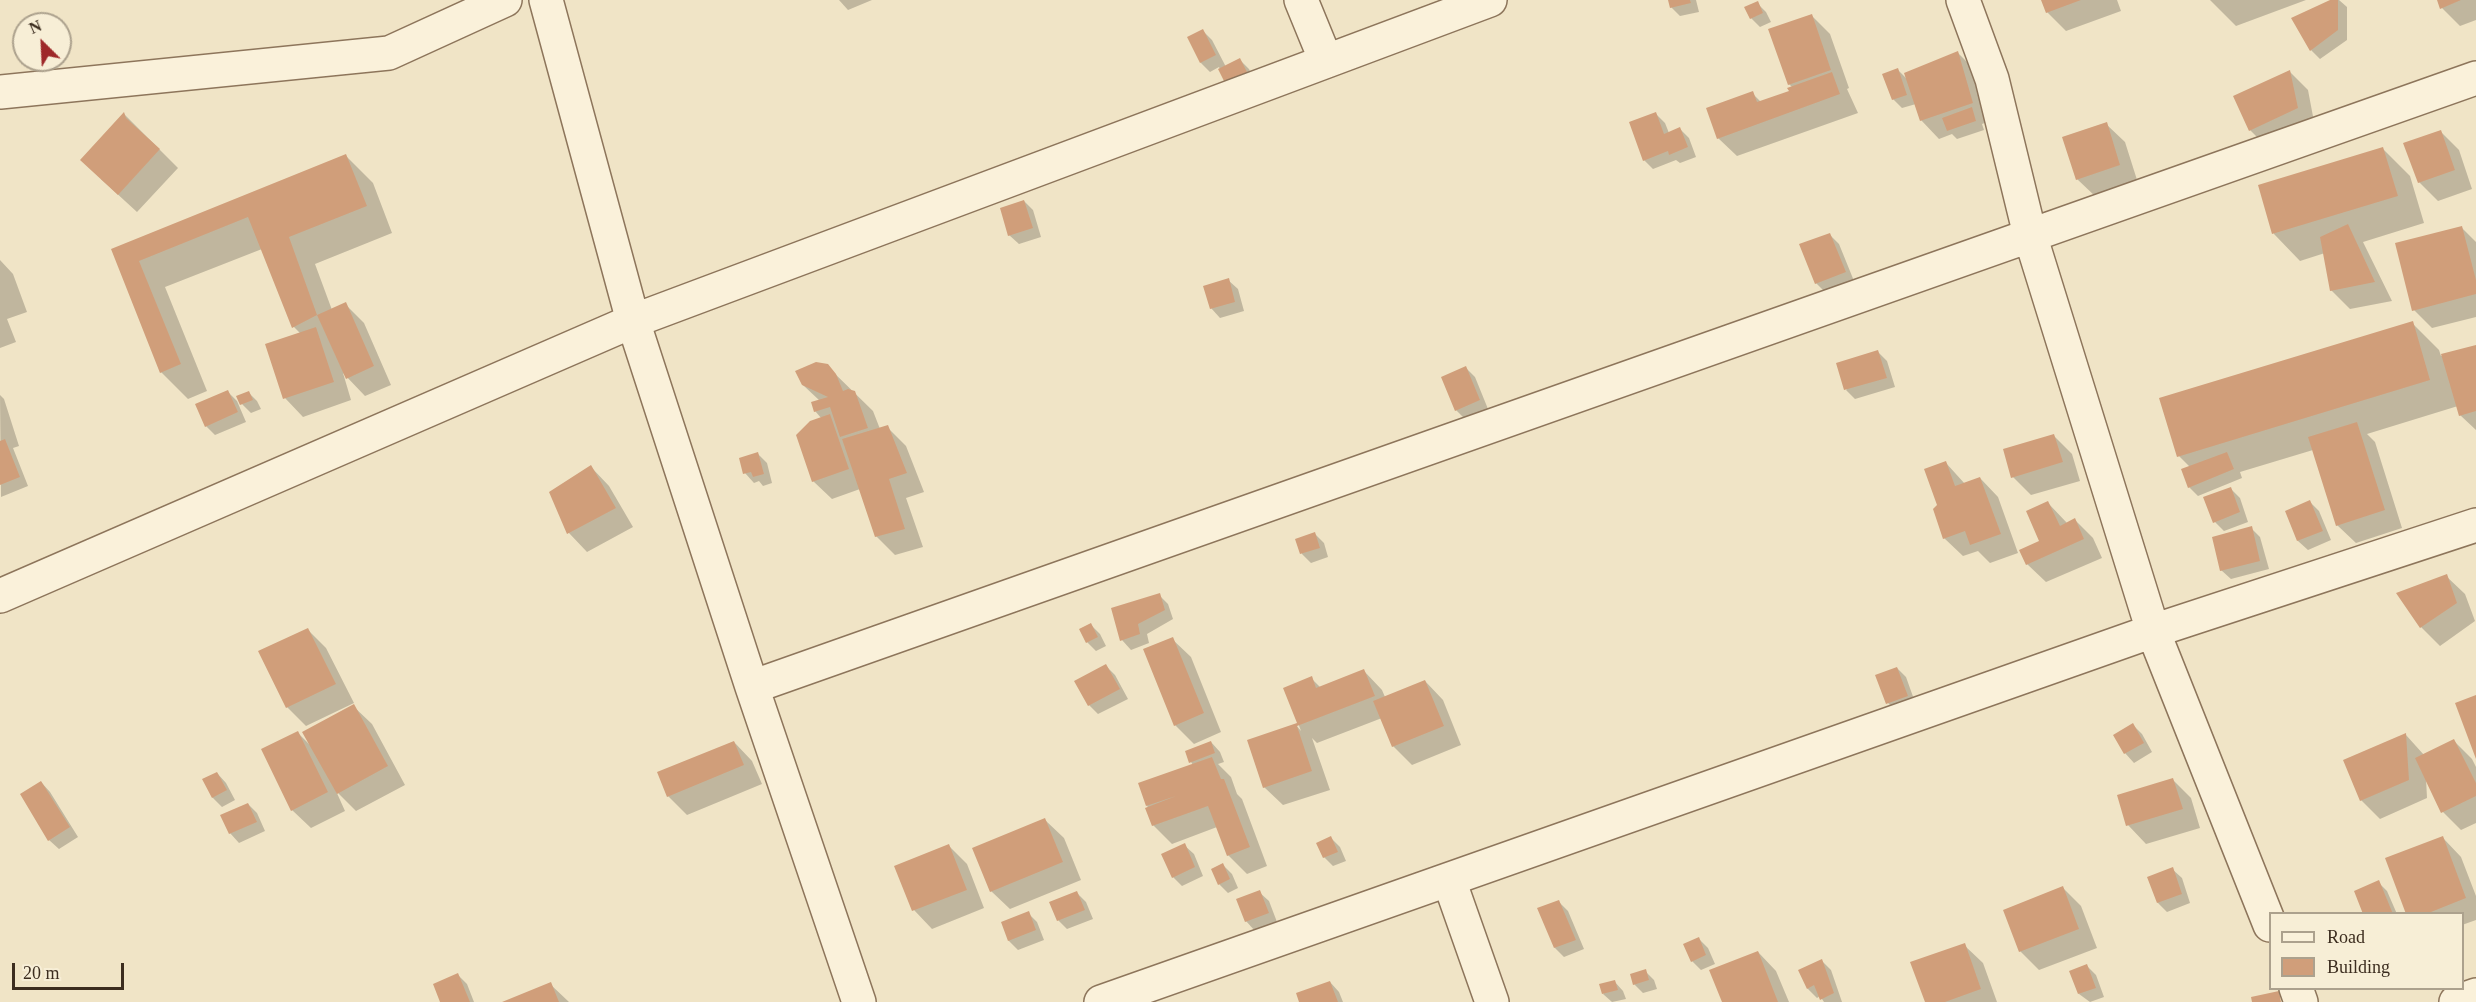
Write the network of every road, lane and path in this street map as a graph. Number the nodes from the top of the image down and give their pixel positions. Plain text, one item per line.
1 (505, 0) edge
2 (546, 0) edge
3 (1301, 0) edge
4 (1490, 0) edge
5 (1963, 0) edge
6 (1326, 61) junction
7 (2476, 78) edge
8 (0, 92) edge
9 (2030, 235) junction
10 (633, 321) junction
11 (2476, 525) edge
12 (0, 596) edge
13 (2153, 631) junction
14 (752, 687) junction
15 (1449, 880) junction
16 (2269, 920) edge
17 (2476, 995) edge
18 (859, 1002) edge
19 (1101, 1002) edge
20 (1492, 1002) edge
21 (2456, 1002) edge

1 - 8 street
2 - 10 street
3 - 6 street
4 - 6 street
5 - 9 street
6 - 10 street
7 - 9 street
9 - 13 street
9 - 14 street
10 - 12 street
10 - 14 street
11 - 13 street
13 - 15 street
13 - 16 street
14 - 18 street
15 - 19 street
15 - 20 street
17 - 21 street

